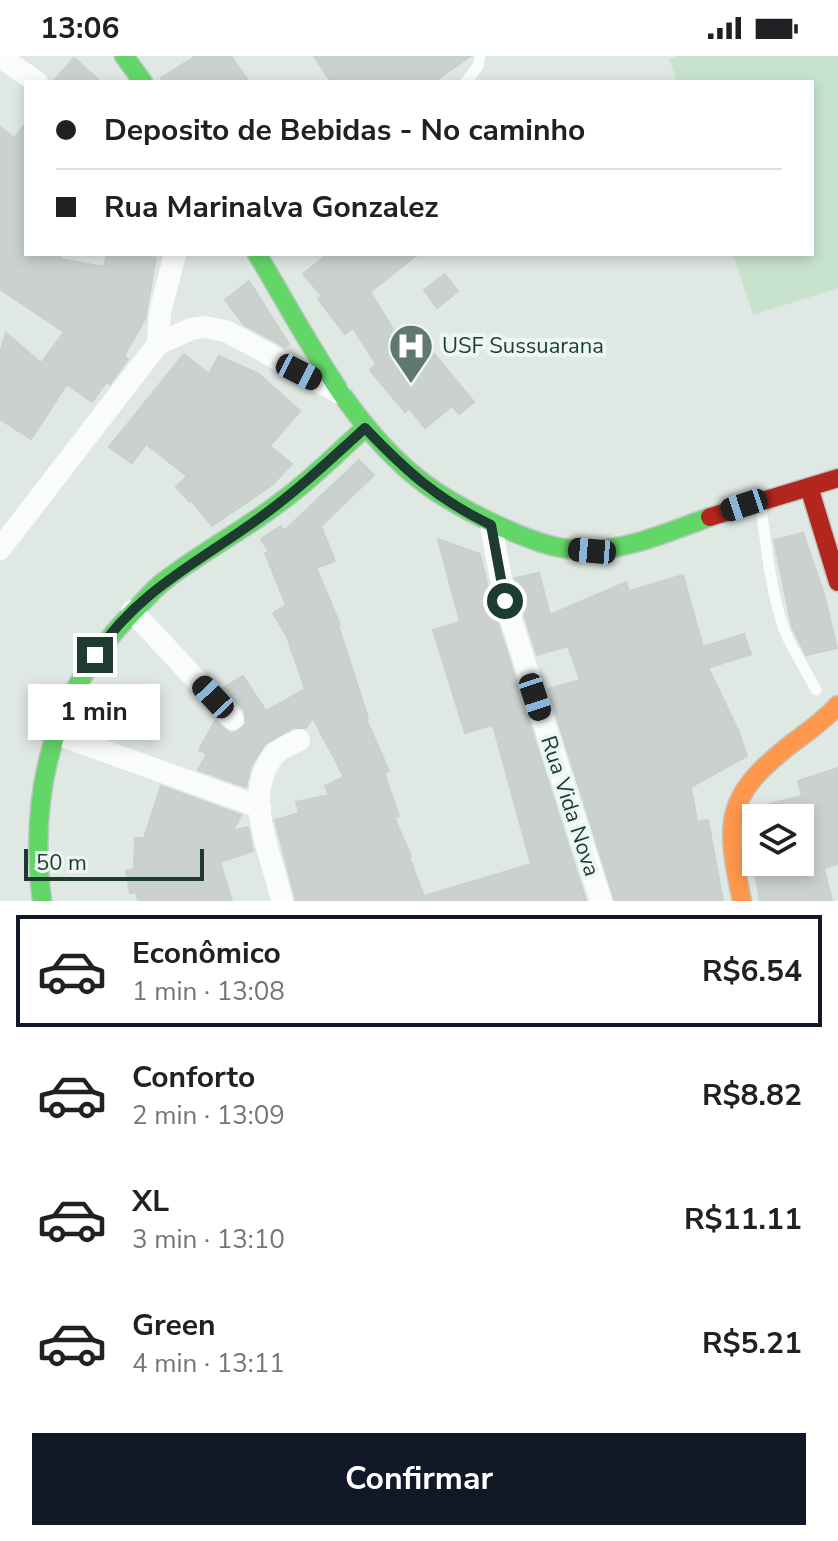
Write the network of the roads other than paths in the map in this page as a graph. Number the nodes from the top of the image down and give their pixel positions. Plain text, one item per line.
1 (480, 56) edge
2 (0, 57) edge
3 (133, 59) edge
4 (34, 80) edge
5 (142, 80) edge
6 (468, 80) edge
7 (174, 256) edge
8 (260, 256) edge
9 (158, 344) junction
10 (341, 393) junction
11 (365, 428) junction
12 (838, 478) edge
13 (809, 487) junction
14 (760, 500) junction
15 (491, 525) junction
16 (0, 549) edge
17 (838, 582) edge
18 (132, 611) junction
19 (816, 690) dead end
20 (838, 705) edge
21 (233, 719) dead end
22 (54, 733) junction
23 (299, 740) dead end
24 (260, 807) junction
25 (42, 901) edge
26 (282, 901) edge
27 (601, 901) edge
28 (742, 901) edge

1 - 6 lane
2 - 4 street
3 - 5 street
7 - 9 street
8 - 10 street
9 - 10 street
9 - 16 street
10 - 11 street
11 - 15 street
11 - 18 street
12 - 13 street
13 - 14 street
13 - 17 street
14 - 15 street
14 - 19 lane
15 - 27 street, Rua Vida Nova
18 - 21 street
18 - 22 street
20 - 28 street
22 - 24 street
22 - 25 street
23 - 24 street
24 - 26 street

